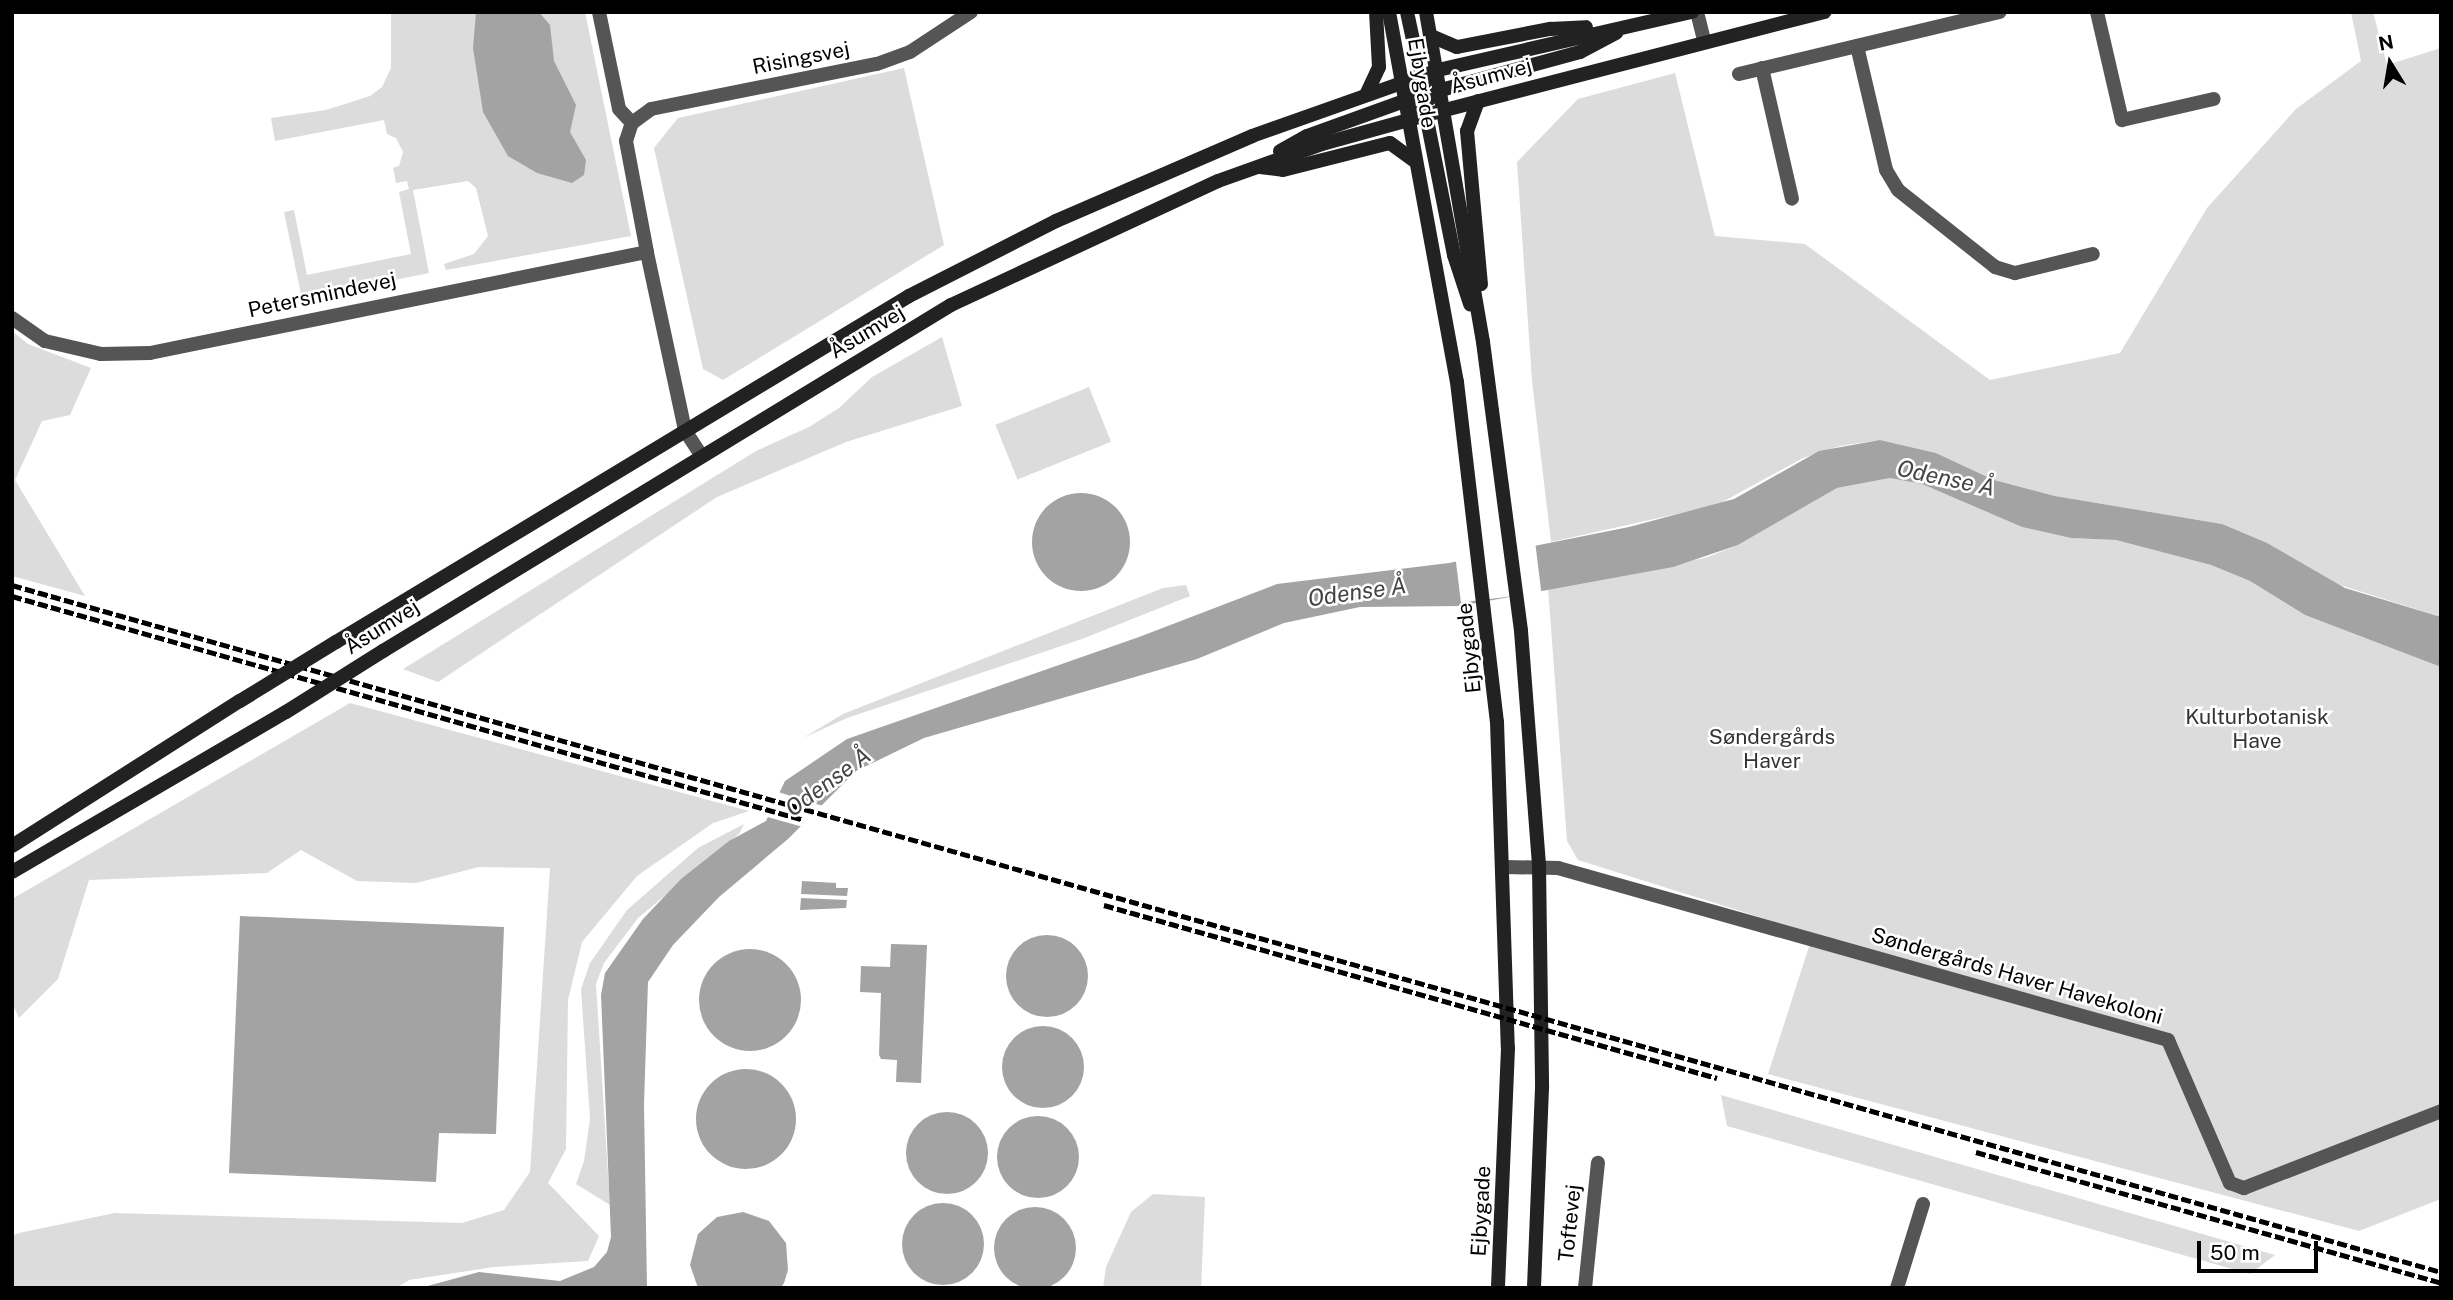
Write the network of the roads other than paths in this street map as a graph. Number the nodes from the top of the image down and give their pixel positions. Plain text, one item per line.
1 (599, 12) edge
2 (971, 12) edge
3 (1376, 12) edge
4 (1389, 12) edge
5 (1407, 12) edge
6 (1426, 12) edge
7 (1695, 12) edge
8 (1825, 12) edge
9 (2000, 12) edge
10 (2097, 12) edge
11 (1630, 26) junction
12 (1431, 36) junction
13 (1704, 40) junction
14 (1857, 46) junction
15 (1762, 68) junction
16 (1438, 70) junction
17 (1739, 74) dead end
18 (1401, 83) junction
19 (1423, 95) junction
20 (1366, 96) junction
21 (2214, 99) dead end
22 (1478, 101) junction
23 (1445, 110) junction
24 (1407, 120) junction
25 (632, 123) junction
26 (1413, 160) junction
27 (1252, 167) junction
28 (1792, 199) dead end
29 (647, 252) junction
30 (2093, 254) dead end
31 (12, 318) edge
32 (1483, 342) junction
33 (685, 430) junction
34 (701, 455) junction
35 (144, 759) junction
36 (12, 836) edge
37 (12, 846) edge
38 (1539, 866) junction
39 (1505, 867) junction
40 (12, 872) edge
41 (2441, 1111) edge
42 (1598, 1163) dead end
43 (1923, 1204) dead end
44 (1498, 1288) edge
45 (1534, 1288) edge
46 (1585, 1288) edge
47 (1898, 1288) edge

1 - 25 street
2 - 25 street, Risingsvej
3 - 20 street
4 - 18 street, Ejbygade
5 - 19 street
6 - 12 street, Ejbygade
7 - 11 street, Åsumvej
7 - 13 street
8 - 13 street, Åsumvej
9 - 14 street
10 - 21 street
11 - 12 street
11 - 16 street, Åsumvej
11 - 19 street
12 - 16 street, Ejbygade
13 - 22 street, Åsumvej
14 - 15 street
14 - 30 street
15 - 17 street
15 - 28 street
16 - 19 street, Ejbygade
18 - 19 street, Åsumvej
18 - 20 street, Åsumvej
19 - 23 street, Ejbygade
19 - 24 street, Åsumvej
19 - 27 street
19 - 32 street
20 - 33 street, Åsumvej
22 - 23 street, Åsumvej
22 - 32 street
23 - 32 street, Ejbygade
24 - 26 street, Ejbygade
24 - 27 street, Åsumvej
25 - 29 street
26 - 27 street
26 - 39 street, Ejbygade
27 - 34 street, Åsumvej
29 - 31 street, Petersmindevej
29 - 33 street
32 - 38 street, Ejbygade
33 - 34 street
33 - 35 street, Åsumvej, bridge
34 - 40 street, Åsumvej, bridge
35 - 36 street
35 - 37 street, Åsumvej
38 - 39 street
38 - 41 street, Søndergårds Haver Havekoloni
38 - 45 street, Ejbygade
39 - 44 street, Ejbygade
42 - 46 street, Toftevej
43 - 47 street

